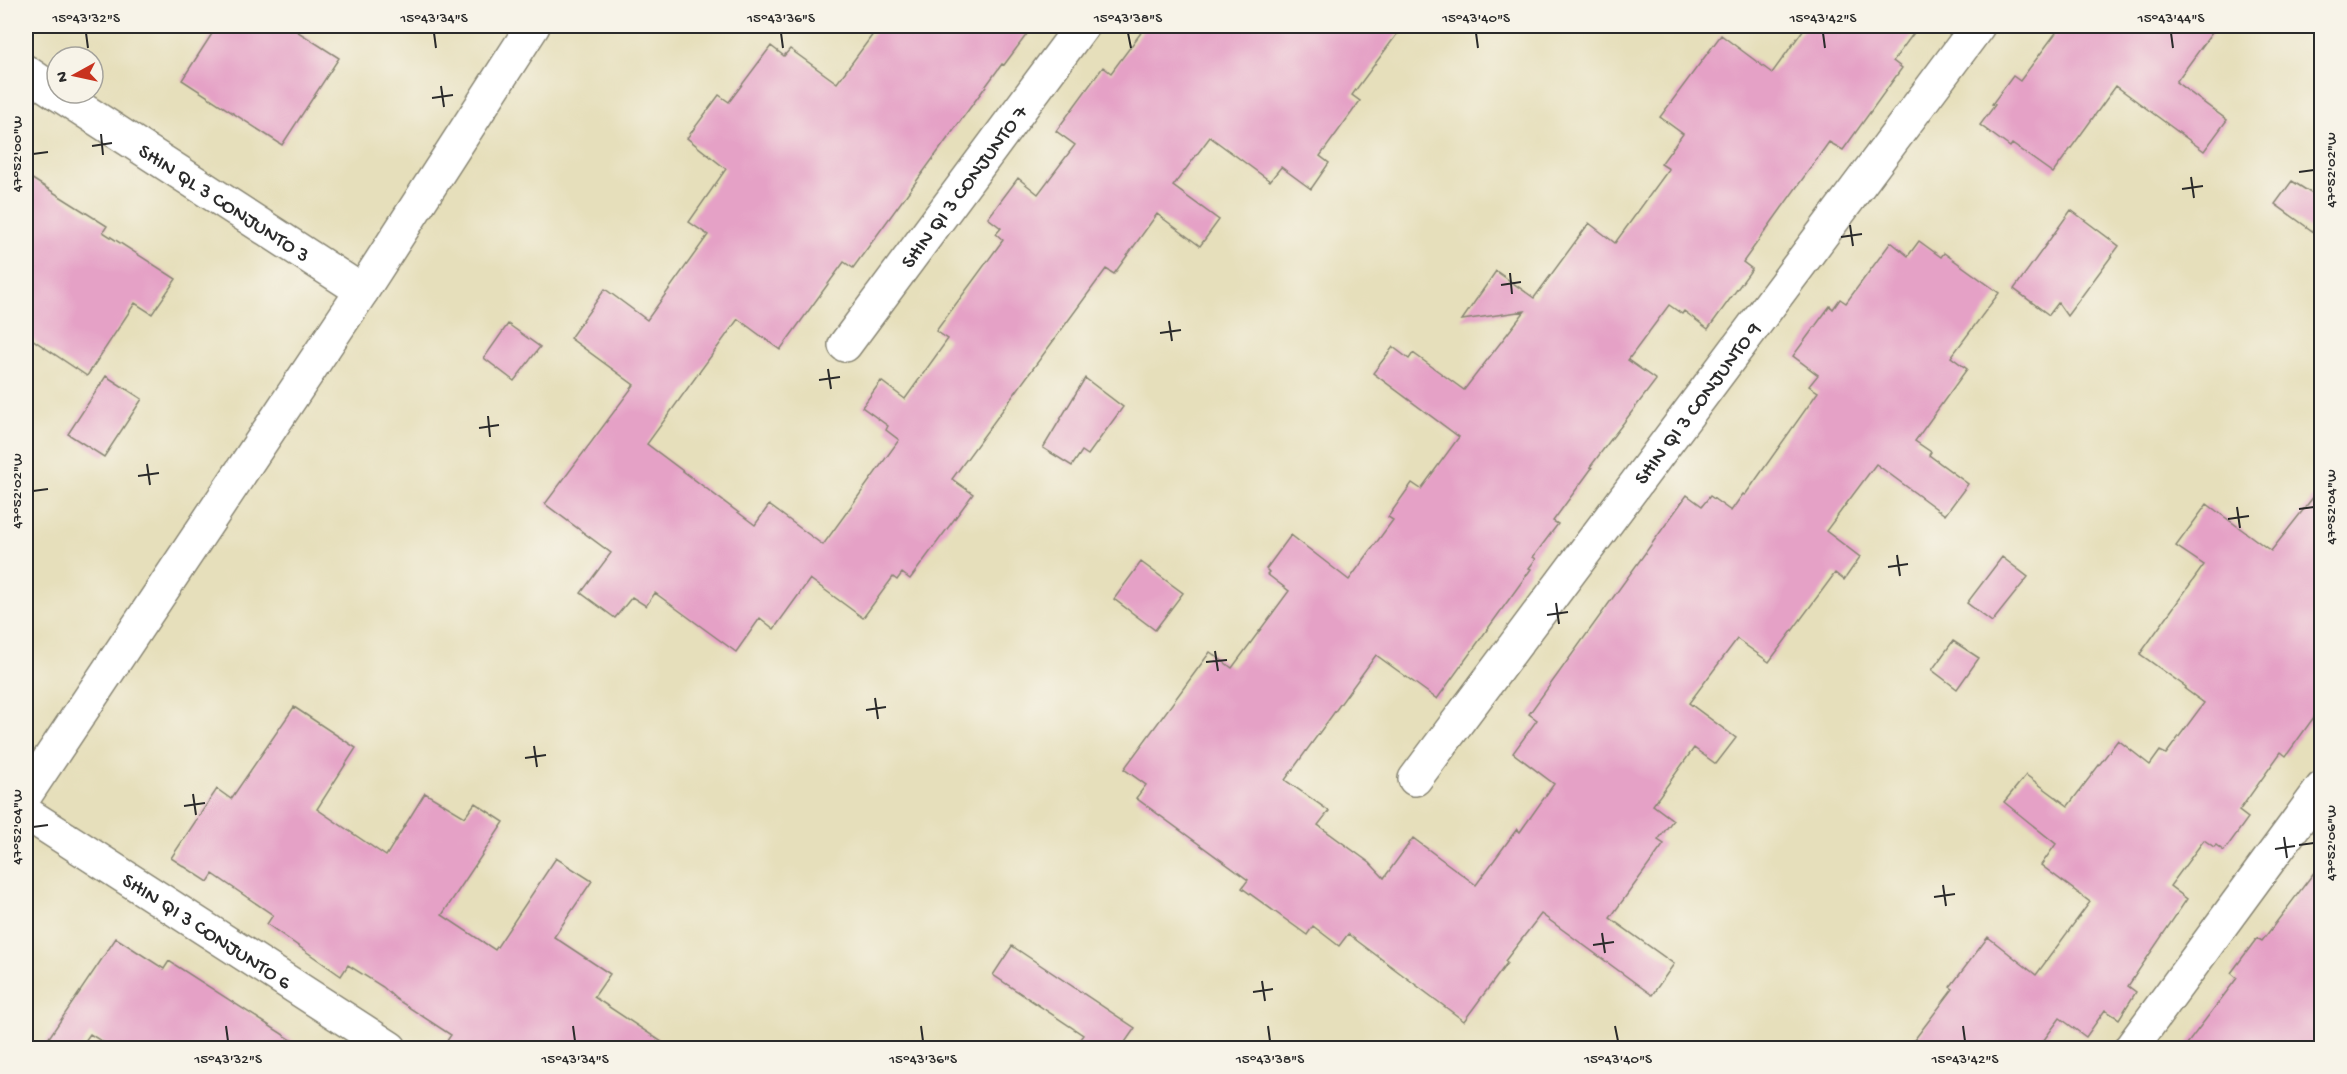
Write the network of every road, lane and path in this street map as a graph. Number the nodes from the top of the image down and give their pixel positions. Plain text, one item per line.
1 (533, 26) edge
2 (1082, 26) edge
3 (1978, 26) edge
4 (26, 72) edge
5 (45, 85) edge
6 (75, 105) edge
7 (362, 291) junction
8 (844, 345) dead end
9 (1414, 779) dead end
10 (2322, 788) edge
11 (26, 794) edge
12 (26, 813) edge
13 (390, 1048) edge
14 (2131, 1048) edge

1 - 7 street
2 - 8 street, SHIN QI 3 CONJUNTO 7
3 - 9 street, SHIN QI 3 CONJUNTO 9
4 - 5 street, SHIN QL 3 CONJUNTO 3
6 - 7 street, SHIN QL 3 CONJUNTO 3
7 - 11 street
10 - 14 street
12 - 13 street, SHIN QI 3 CONJUNTO 6

